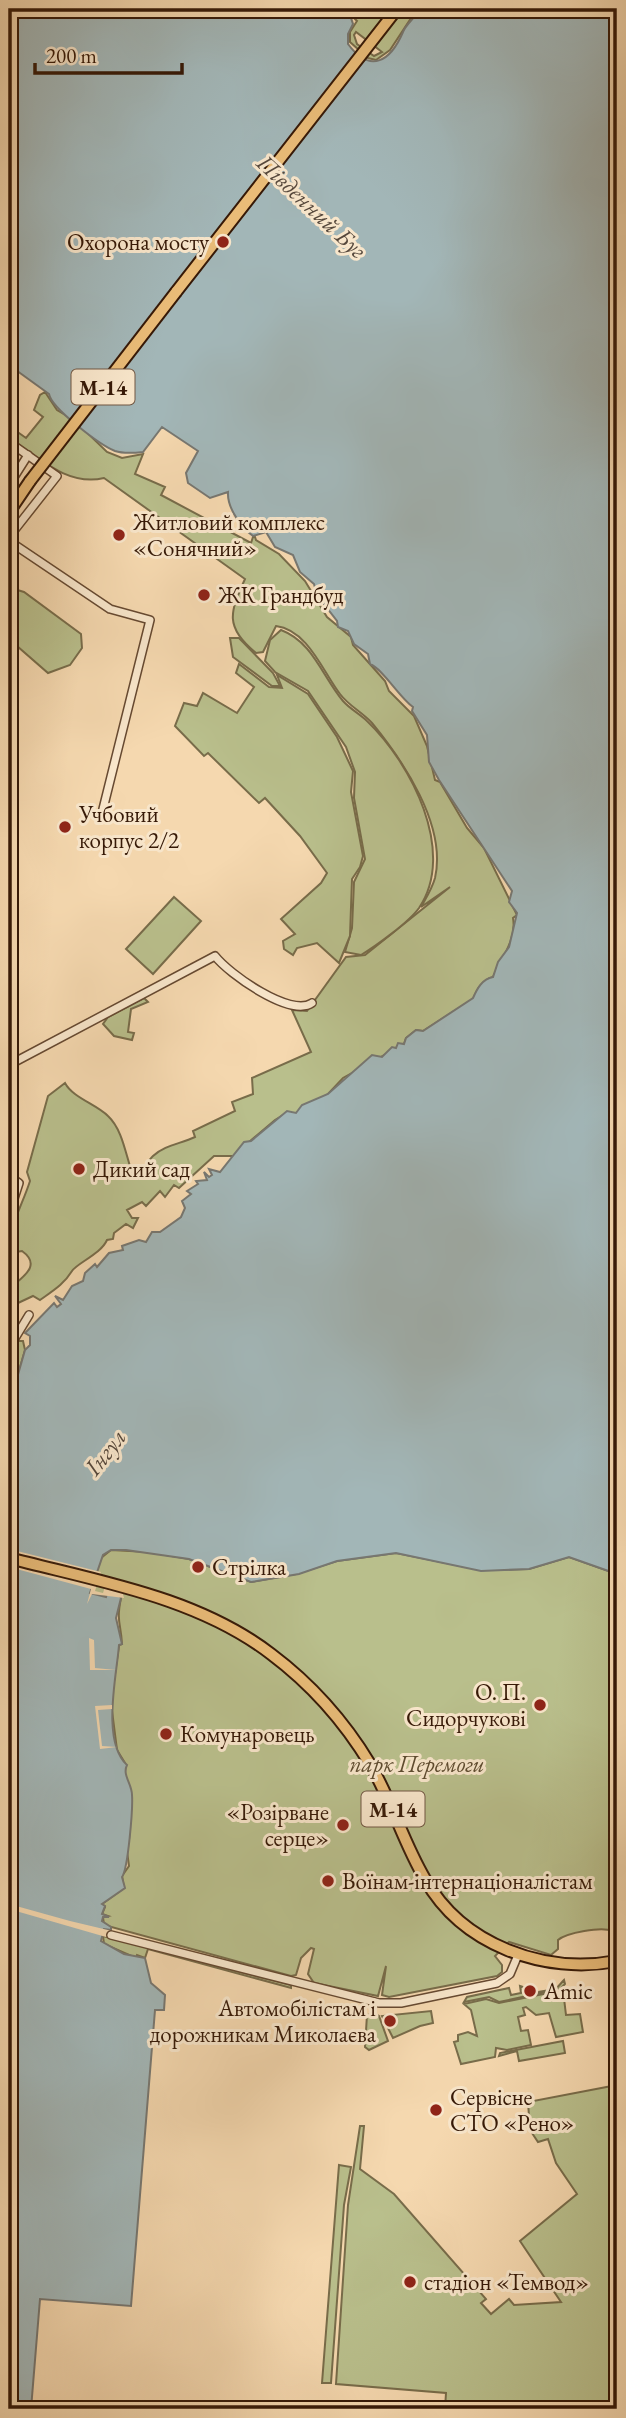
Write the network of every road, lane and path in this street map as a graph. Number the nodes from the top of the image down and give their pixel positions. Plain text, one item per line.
1 (397, 9) edge
2 (9, 442) edge
3 (28, 455) junction
4 (9, 485) edge
5 (9, 512) edge
6 (9, 539) edge
7 (101, 817) dead end
8 (312, 1003) dead end
9 (9, 1065) edge
10 (9, 1176) edge
11 (9, 1214) edge
12 (29, 1315) dead end
13 (9, 1348) edge
14 (9, 1558) edge
15 (111, 1934) dead end
16 (519, 1955) junction
17 (617, 1961) edge

1 - 5 highway, М-14, bridge
2 - 3 street
3 - 4 street
3 - 6 street
6 - 7 street
8 - 9 street
10 - 11 street
12 - 13 street
14 - 16 highway, М-14
15 - 16 street
16 - 17 highway, М-14

